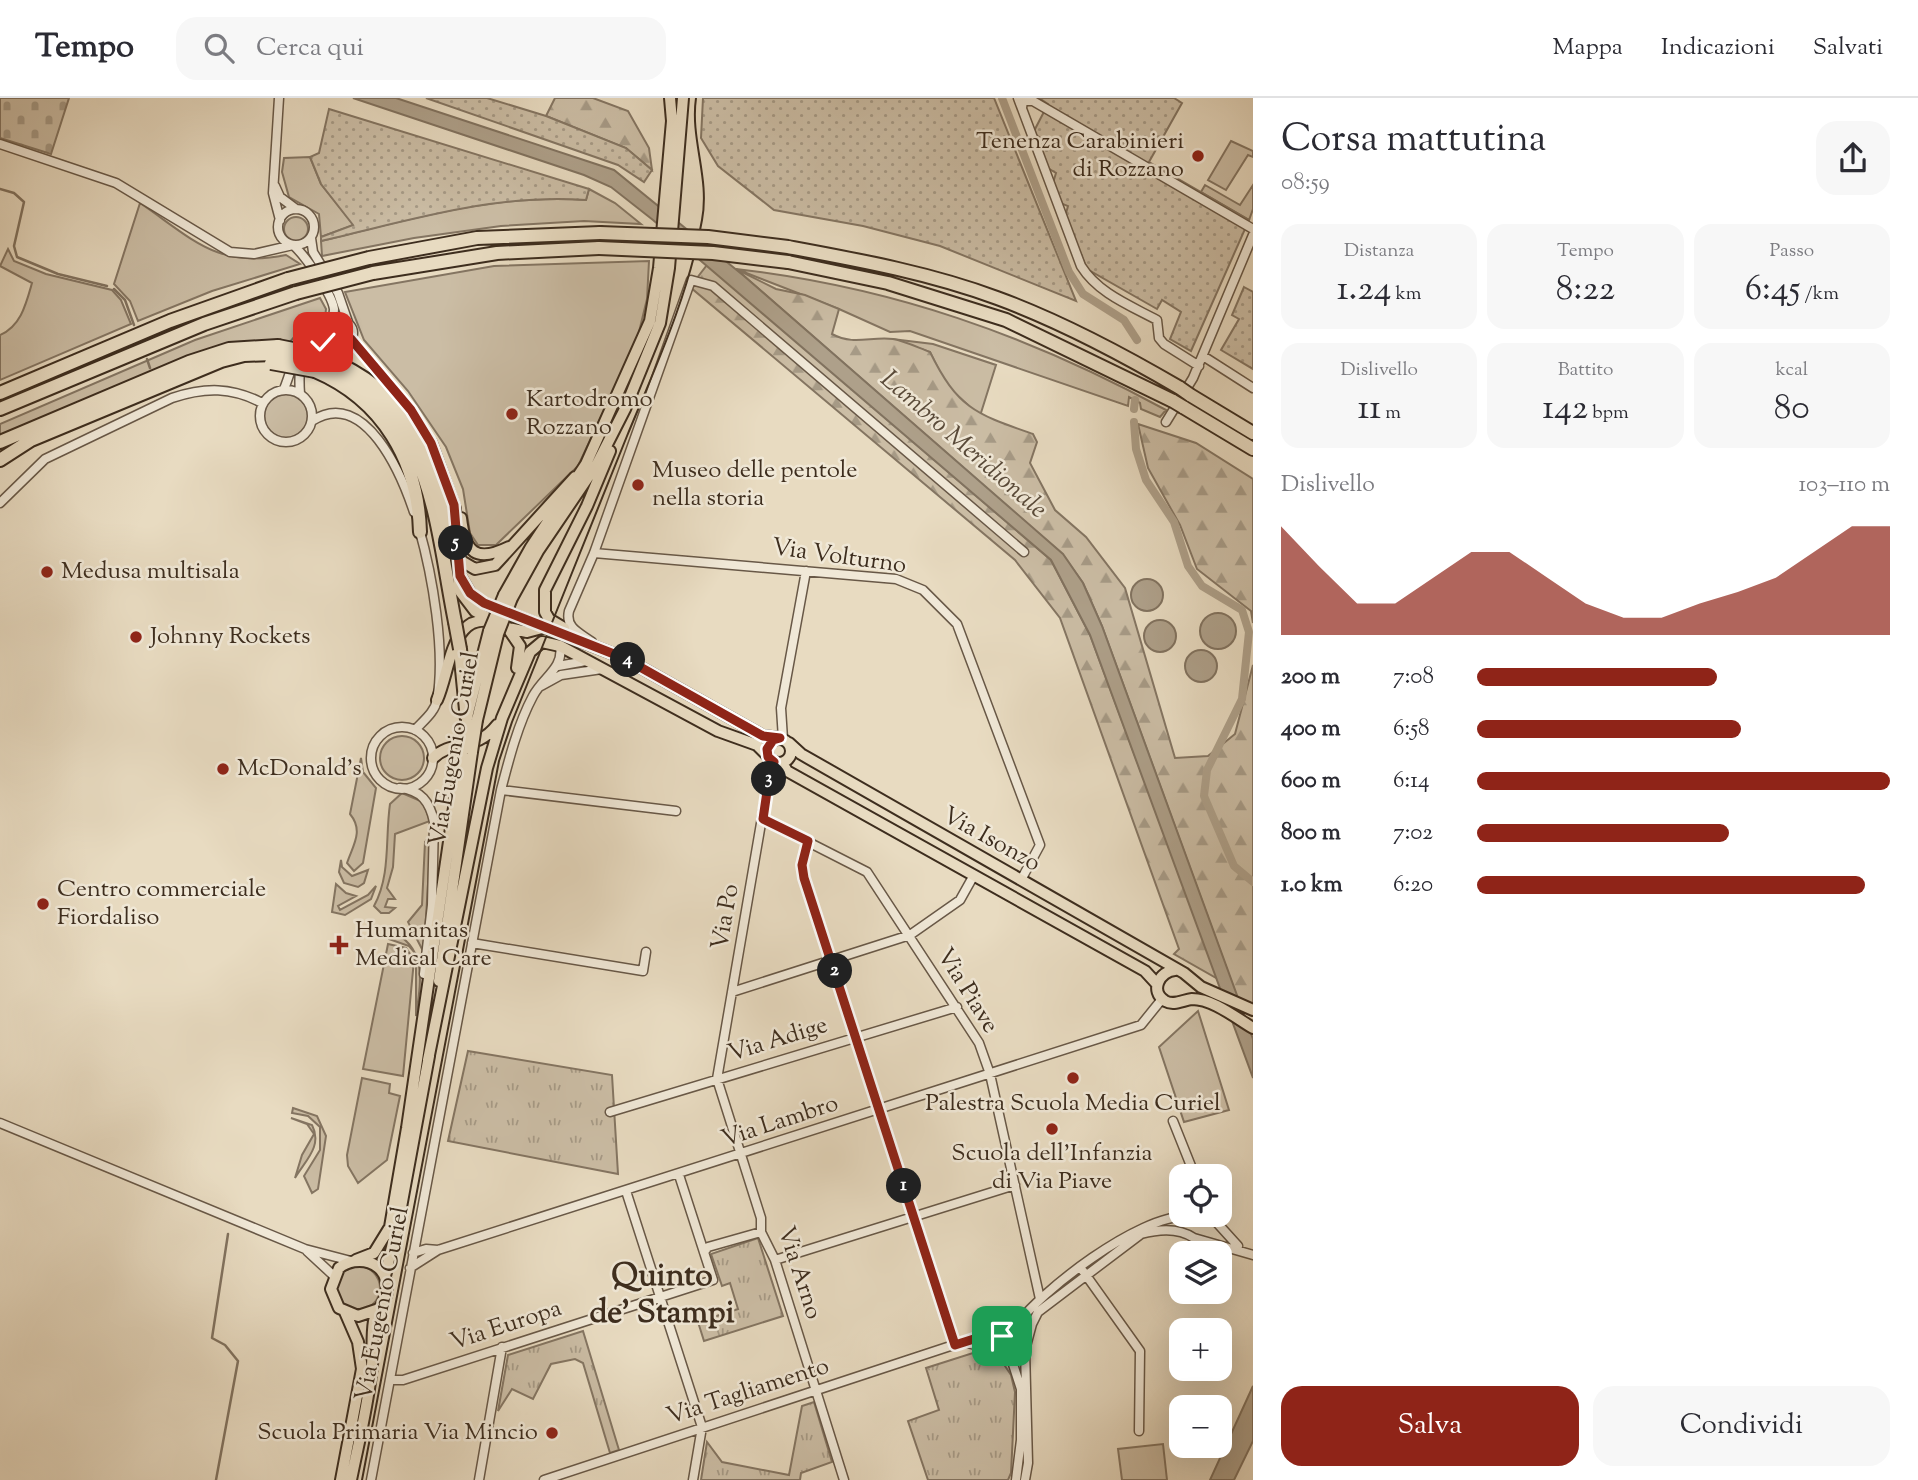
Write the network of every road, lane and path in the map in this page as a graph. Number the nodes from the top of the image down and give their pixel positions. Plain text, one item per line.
1 (279, 98) edge
2 (670, 98) edge
3 (683, 98) edge
4 (1018, 98) edge
5 (1022, 108) junction
6 (0, 144) edge
7 (274, 183) junction
8 (671, 183) junction
9 (298, 209) junction
10 (280, 220) junction
11 (1253, 229) edge
12 (279, 233) junction
13 (1253, 235) edge
14 (311, 238) junction
15 (293, 245) junction
16 (267, 250) junction
17 (664, 268) junction
18 (349, 325) junction
19 (330, 328) junction
20 (351, 339) junction
21 (333, 343) junction
22 (274, 354) junction
23 (1203, 356) junction
24 (317, 363) junction
25 (1199, 366) junction
26 (50, 372) junction
27 (0, 387) edge
28 (1253, 388) edge
29 (284, 390) junction
30 (0, 393) edge
31 (300, 394) junction
32 (262, 403) junction
33 (0, 409) edge
34 (625, 409) junction
35 (312, 421) junction
36 (1166, 422) dead end
37 (1253, 433) edge
38 (0, 442) edge
39 (431, 443) junction
40 (1253, 449) edge
41 (0, 460) edge
42 (580, 474) junction
43 (0, 503) edge
44 (420, 532) junction
45 (509, 547) junction
46 (1024, 552) dead end
47 (457, 553) junction
48 (594, 553) junction
49 (806, 571) junction
50 (460, 576) junction
51 (508, 596) junction
52 (546, 627) junction
53 (497, 629) junction
54 (560, 646) junction
55 (606, 651) junction
56 (624, 658) junction
57 (589, 660) junction
58 (558, 666) junction
59 (604, 668) junction
60 (538, 687) junction
61 (510, 695) junction
62 (437, 700) junction
63 (502, 718) junction
64 (472, 720) junction
65 (415, 730) junction
66 (784, 740) junction
67 (467, 752) junction
68 (433, 758) junction
69 (775, 761) junction
70 (400, 789) junction
71 (501, 790) junction
72 (676, 811) dead end
73 (763, 819) junction
74 (808, 841) junction
75 (974, 875) junction
76 (1021, 880) junction
77 (910, 935) junction
78 (472, 943) junction
79 (646, 952) dead end
80 (833, 962) junction
81 (1175, 970) junction
82 (424, 974) dead end
83 (1188, 977) junction
84 (1157, 984) junction
85 (732, 992) junction
86 (1163, 999) junction
87 (1182, 1001) junction
88 (957, 1007) junction
89 (1253, 1010) edge
90 (1253, 1028) edge
91 (856, 1037) junction
92 (428, 1060) junction
93 (990, 1074) junction
94 (717, 1079) junction
95 (880, 1110) junction
96 (610, 1112) dead end
97 (1173, 1121) dead end
98 (0, 1123) edge
99 (742, 1155) junction
100 (1190, 1164) edge
101 (679, 1175) junction
102 (1015, 1185) junction
103 (626, 1191) junction
104 (914, 1217) junction
105 (1169, 1217) edge
106 (1188, 1227) edge
107 (1211, 1227) edge
108 (1219, 1227) edge
109 (761, 1232) junction
110 (1188, 1234) junction
111 (417, 1237) junction
112 (1202, 1239) junction
113 (1240, 1248) junction
114 (304, 1249) junction
115 (438, 1250) junction
116 (704, 1252) junction
117 (413, 1253) junction
118 (1253, 1255) edge
119 (775, 1260) junction
120 (354, 1261) junction
121 (410, 1268) junction
122 (1083, 1272) junction
123 (334, 1276) junction
124 (385, 1276) junction
125 (661, 1296) junction
126 (1040, 1298) junction
127 (379, 1309) junction
128 (345, 1312) junction
129 (1009, 1331) junction
130 (1026, 1339) junction
131 (960, 1344) junction
132 (502, 1348) junction
133 (1025, 1350) junction
134 (1007, 1354) junction
135 (390, 1380) junction
136 (817, 1389) junction
137 (702, 1427) junction
138 (1139, 1431) dead end
139 (341, 1480) edge
140 (351, 1480) edge
141 (371, 1480) edge
142 (480, 1480) edge
143 (544, 1480) edge
144 (693, 1480) edge
145 (844, 1480) edge
146 (1016, 1480) edge
147 (1025, 1480) edge

1 - 7 street
2 - 8 main road, Via Eugenio Curiel
3 - 8 main road, Via Eugenio Curiel
4 - 5 street
5 - 11 street
5 - 25 street
6 - 16 street
7 - 9 street
7 - 10 street
8 - 17 main road, Via Eugenio Curiel, bridge
9 - 10 street
9 - 14 street
10 - 12 street
12 - 15 street
12 - 16 street
13 - 23 street
14 - 15 street
14 - 18 street
15 - 16 street
15 - 19 street
17 - 34 main road, Via Eugenio Curiel
17 - 42 main road, Via Eugenio Curiel
18 - 19 street
18 - 20 street
19 - 21 street
19 - 29 street
20 - 21 street
20 - 39 street
21 - 31 street
22 - 24 highway, bridge
22 - 24 highway, bridge
22 - 38 highway
22 - 41 highway
23 - 25 street
23 - 28 street
24 - 44 highway
24 - 47 highway
24 - 64 highway, bridge
25 - 36 street
26 - 27 highway
26 - 30 highway
26 - 37 highway, bridge
29 - 31 street
29 - 32 street
31 - 35 street
32 - 35 street
32 - 43 street
33 - 40 highway, bridge
34 - 51 main road, Via Eugenio Curiel
34 - 55 main road
35 - 44 street
39 - 45 main road
39 - 47 main road
42 - 45 main road
42 - 51 main road, Via Eugenio Curiel
44 - 62 street
45 - 47 main road
46 - 48 street
47 - 50 main road
48 - 49 street, Via Volturno
48 - 55 street
49 - 66 street
49 - 76 street, Via Volturno
50 - 52 main road, Via Isonzo
50 - 53 main road
51 - 53 main road, Via Eugenio Curiel, bridge
52 - 53 main road
52 - 55 main road, Via Isonzo
53 - 61 main road
53 - 62 main road
53 - 64 main road, Via Eugenio Curiel
54 - 57 main road, Via Isonzo
54 - 58 street
54 - 61 main road, Via Isonzo
55 - 56 main road, Via Isonzo
56 - 57 main road, Via Isonzo
56 - 66 main road, Via Isonzo
57 - 58 street
57 - 59 main road, Via Isonzo
58 - 60 street, Via Eugenio Curiel
59 - 60 street
59 - 69 main road, Via Isonzo
60 - 71 street, Via Eugenio Curiel
61 - 63 main road
62 - 65 street
63 - 68 main road
63 - 92 main road
64 - 67 main road, Via Eugenio Curiel, bridge
65 - 68 street
65 - 70 street
66 - 69 main road
66 - 69 main road
66 - 76 main road, Via Isonzo
67 - 92 main road, Via Eugenio Curiel
67 - 120 main road, Via Eugenio Curiel
68 - 70 street
69 - 73 street, Via Po
69 - 75 main road, Via Isonzo
70 - 82 street
71 - 72 street
71 - 78 street, Via Eugenio Curiel
73 - 74 street, Via Piave
73 - 85 street, Via Po
74 - 77 street, Via Piave
74 - 80 street
75 - 77 street
75 - 84 main road, Via Isonzo
76 - 81 main road, Via Isonzo
77 - 80 street
77 - 88 street, Via Piave
78 - 79 street
78 - 111 street, Via Eugenio Curiel
80 - 85 street
80 - 91 street
81 - 83 main road
81 - 84 main road
83 - 87 main road
83 - 89 main road
84 - 86 main road
85 - 94 street, Via Po
86 - 87 main road
86 - 93 street, Via Lambro
87 - 90 main road
88 - 91 street, Via Adige
88 - 93 street, Via Piave
91 - 94 street, Via Adige
91 - 95 street
92 - 124 main road, Via Eugenio Curiel
93 - 95 street, Via Lambro
93 - 102 street, Via Piave
94 - 96 street, Via Adige
94 - 99 street, Via Arno
95 - 99 street, Via Lambro
95 - 104 street
97 - 100 street
98 - 114 street
99 - 101 street, Via Lambro
99 - 109 street, Via Arno
101 - 103 street, Via Lambro
101 - 116 street
102 - 104 street
102 - 126 street, Via Piave
103 - 115 street, Via Lambro
103 - 125 street
104 - 119 street
104 - 131 street
105 - 122 street
106 - 110 street
107 - 112 street
108 - 113 street
109 - 116 street
109 - 119 street, Via Arno
110 - 112 street
110 - 122 street
111 - 115 street
111 - 117 street, Via Eugenio Curiel
112 - 113 street
113 - 118 street
114 - 120 street
114 - 123 street
115 - 117 street
115 - 121 street
116 - 125 street, Via Europa
117 - 121 street, Via Eugenio Curiel
119 - 136 street, Via Arno
120 - 123 main road
120 - 124 main road
121 - 135 street, Via Eugenio Curiel
122 - 126 street
122 - 130 street
122 - 138 street
123 - 128 main road
124 - 127 main road
125 - 132 street, Via Europa
125 - 137 street
126 - 129 street
127 - 128 main road
127 - 140 main road
128 - 139 main road
129 - 130 street
129 - 131 street, Via Tagliamento
129 - 134 street
130 - 133 street
131 - 134 street
131 - 136 street, Via Tagliamento
132 - 135 street, Via Europa
132 - 142 street
133 - 134 street
133 - 147 street
134 - 146 street
135 - 141 street, Via Eugenio Curiel
136 - 137 street, Via Tagliamento
136 - 145 street, Via Arno
137 - 143 street, Via Tagliamento
137 - 144 street

